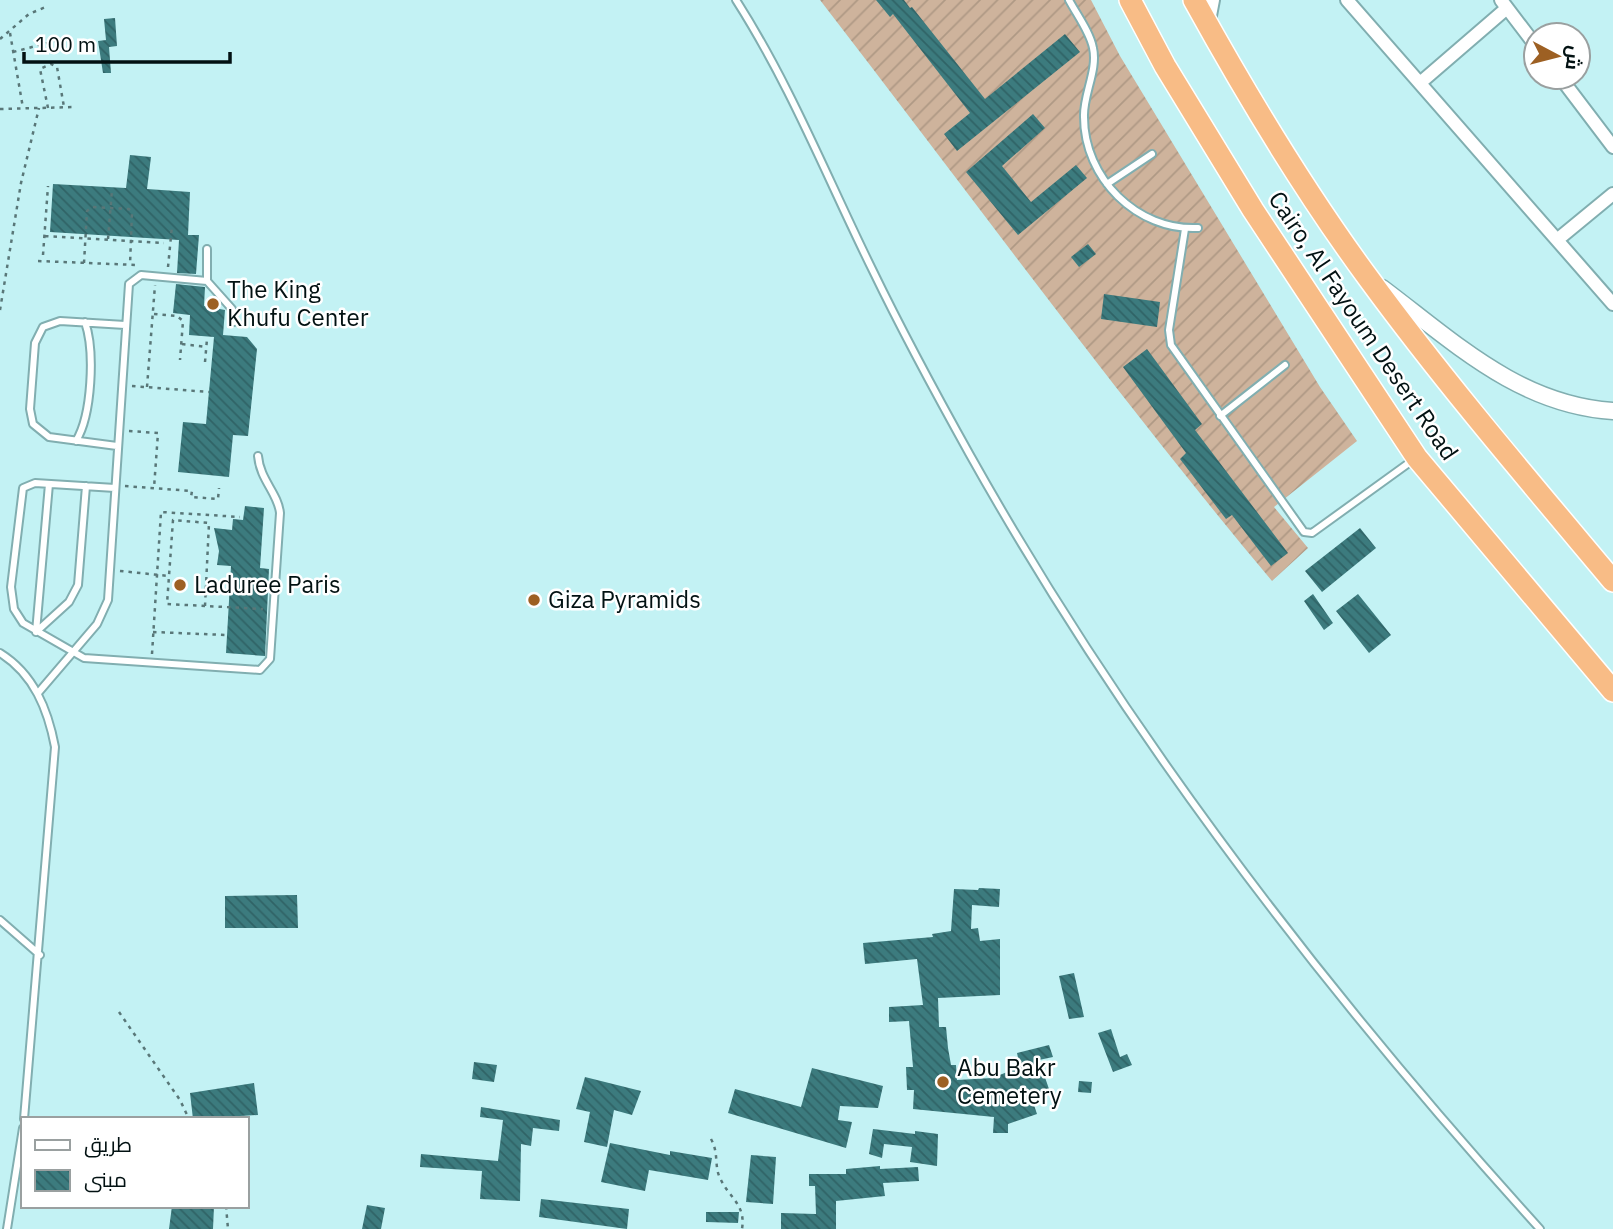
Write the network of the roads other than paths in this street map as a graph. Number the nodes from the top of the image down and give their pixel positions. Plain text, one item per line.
1 (736, 0) edge
2 (1069, 0) edge
3 (1130, 0) edge
4 (1194, 0) edge
5 (1213, 0) edge
6 (1348, 0) edge
7 (1504, 4) edge
8 (1208, 26) junction
9 (1522, 28) edge
10 (1420, 83) junction
11 (1571, 91) edge
12 (1613, 147) edge
13 (1152, 154) dead end
14 (1107, 184) junction
15 (1613, 194) edge
16 (1198, 228) dead end
17 (1185, 229) junction
18 (1557, 240) junction
19 (207, 249) dead end
20 (1367, 277) junction
21 (208, 281) junction
22 (1613, 304) edge
23 (234, 322) dead end
24 (85, 323) junction
25 (125, 325) junction
26 (1285, 365) dead end
27 (1613, 411) edge
28 (1220, 416) junction
29 (76, 441) junction
30 (117, 446) junction
31 (258, 456) dead end
32 (1417, 458) junction
33 (48, 484) junction
34 (86, 486) junction
35 (115, 487) junction
36 (1613, 581) edge
37 (36, 632) junction
38 (0, 653) edge
39 (72, 653) junction
40 (1613, 691) edge
41 (38, 694) junction
42 (0, 920) edge
43 (40, 955) junction
44 (24, 1117) edge
45 (21, 1142) edge
46 (7, 1229) edge
47 (1540, 1229) edge

1 - 47 lane
2 - 14 lane
3 - 32 highway, Cairo, Al Fayoum Desert Road
4 - 8 highway, Cairo, Al Fayoum Desert Road
5 - 8 street
6 - 10 street
7 - 9 street
7 - 10 street
8 - 20 highway, Cairo, Al Fayoum Desert Road
10 - 18 street
11 - 12 street
13 - 14 lane
14 - 17 lane
15 - 18 street
16 - 17 lane
17 - 28 lane
18 - 22 street
19 - 21 lane
20 - 27 street
20 - 36 highway, Cairo, Al Fayoum Desert Road
21 - 23 lane
21 - 25 lane
24 - 25 lane
24 - 29 lane
24 - 29 lane
25 - 30 lane
26 - 28 lane
28 - 32 lane
29 - 30 lane
30 - 35 lane
31 - 39 lane
32 - 40 highway, Cairo, Al Fayoum Desert Road
33 - 34 lane
33 - 37 lane
33 - 37 lane
34 - 35 lane
34 - 37 lane
35 - 39 lane
37 - 39 lane
38 - 41 lane
39 - 41 lane
41 - 43 lane
42 - 43 lane
43 - 44 lane
45 - 46 lane

